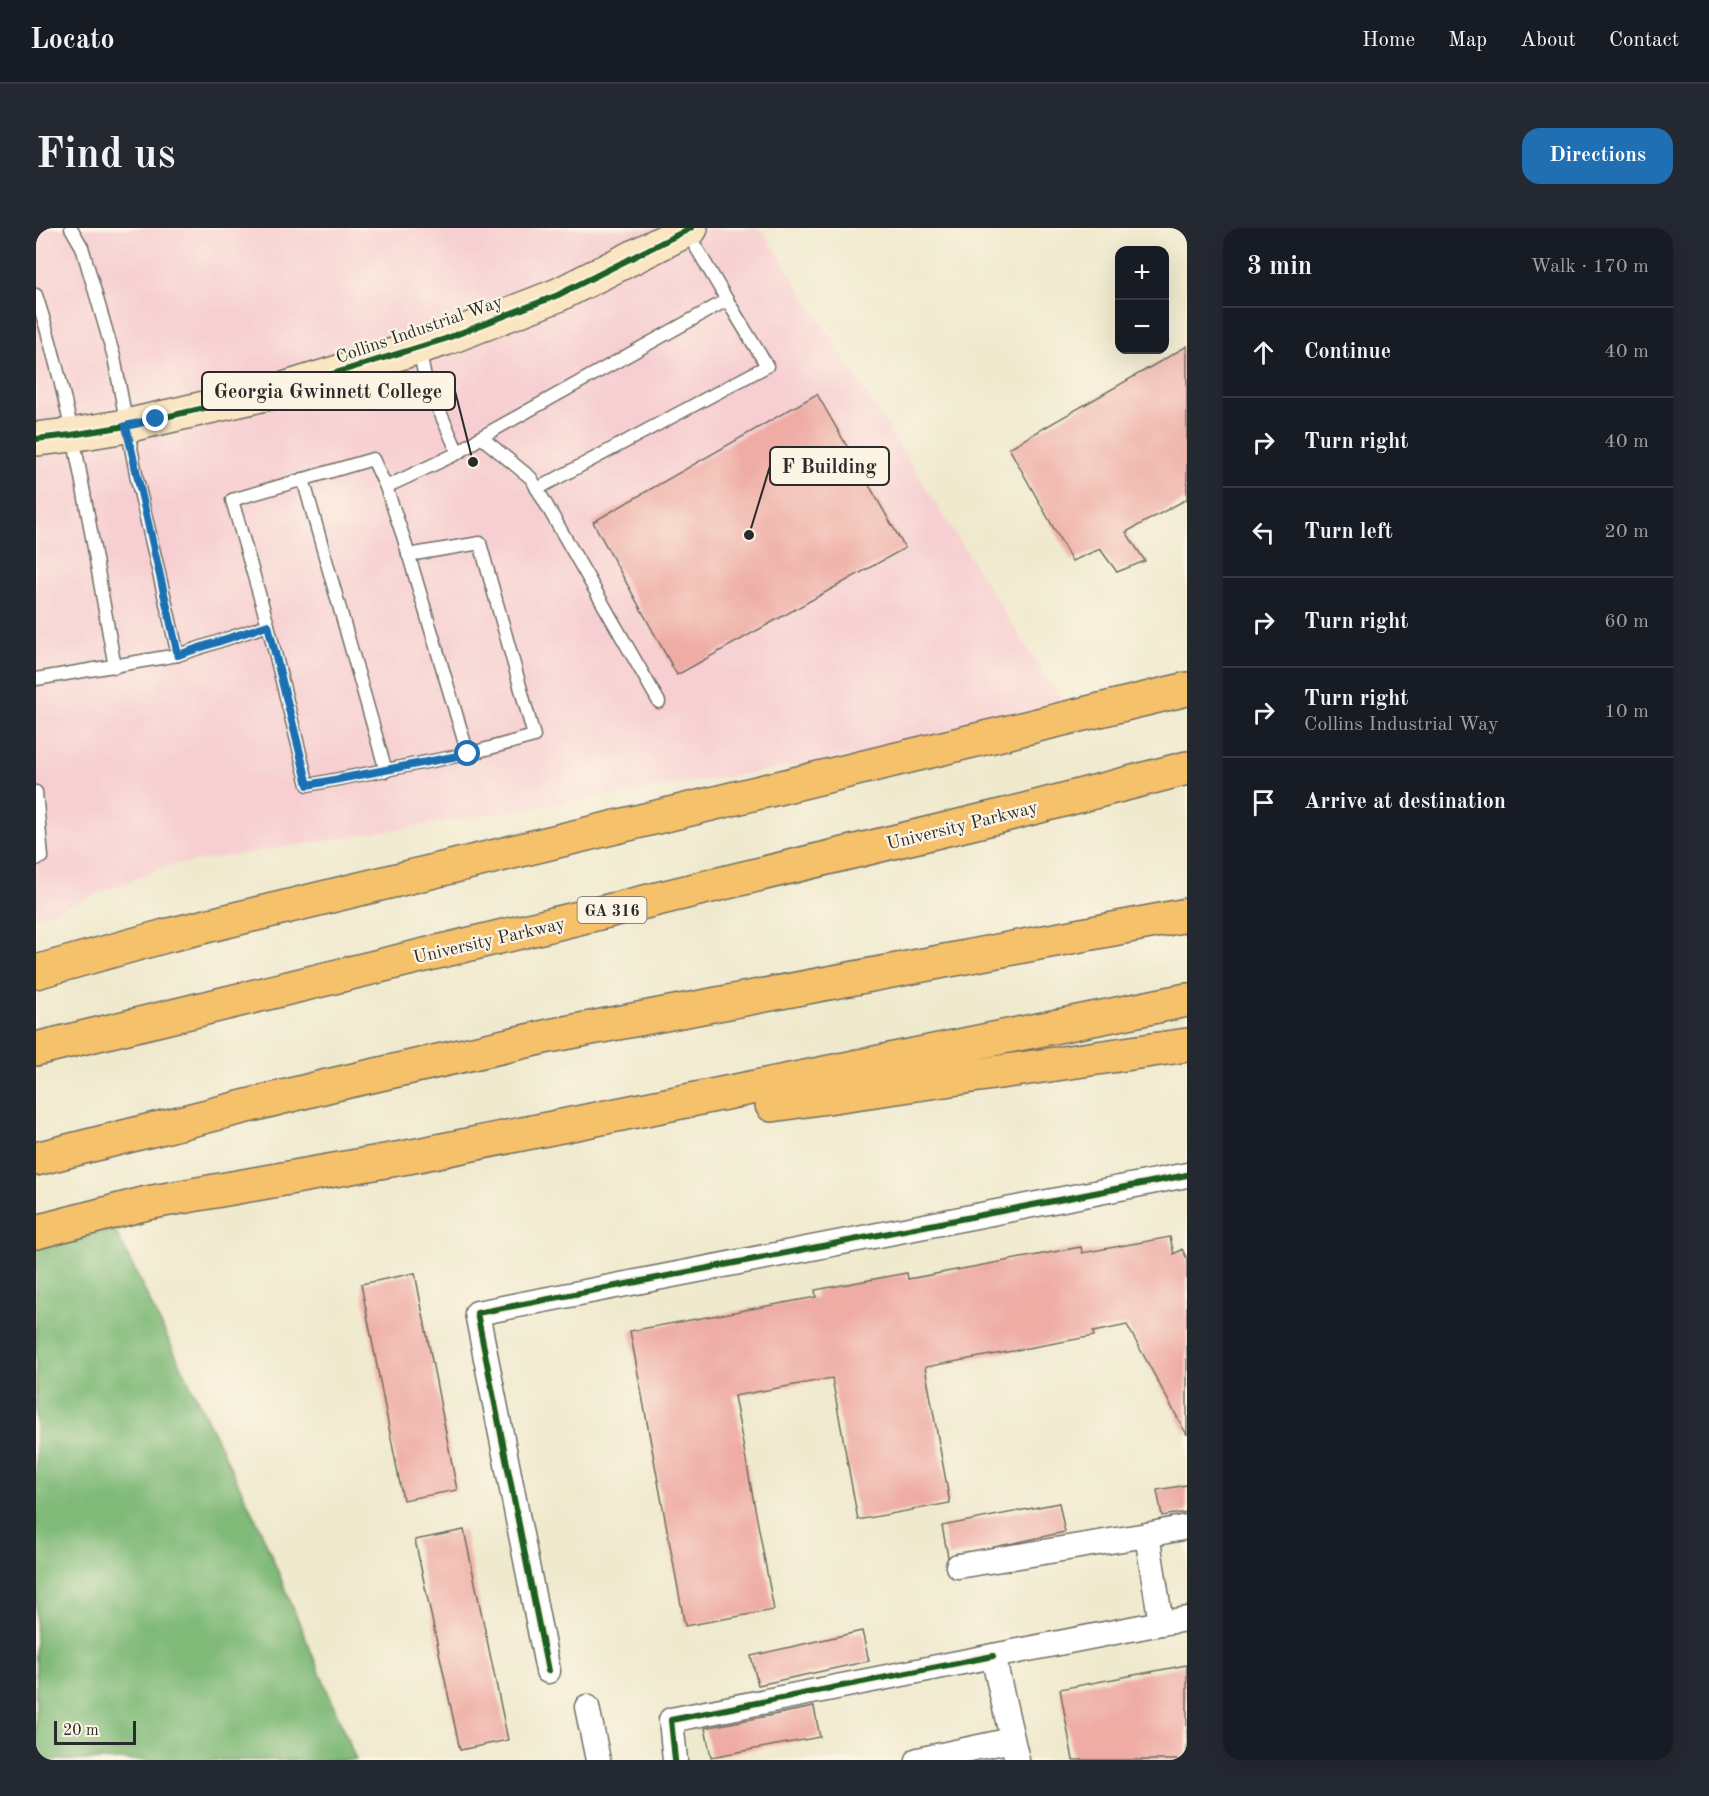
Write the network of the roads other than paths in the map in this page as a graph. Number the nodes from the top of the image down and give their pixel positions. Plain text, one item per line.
1 (71, 228) edge
2 (689, 230) edge
3 (36, 295) edge
4 (727, 300) junction
5 (419, 347) junction
6 (126, 426) junction
7 (71, 435) junction
8 (481, 437) junction
9 (36, 439) edge
10 (458, 453) junction
11 (303, 479) junction
12 (386, 487) junction
13 (537, 489) junction
14 (408, 555) junction
15 (268, 625) junction
16 (178, 655) junction
17 (115, 667) junction
18 (36, 679) edge
19 (1187, 689) edge
20 (659, 702) dead end
21 (468, 754) junction
22 (1187, 768) edge
23 (386, 771) junction
24 (36, 792) edge
25 (36, 859) edge
26 (1187, 915) edge
27 (36, 972) edge
28 (1187, 1000) edge
29 (1187, 1045) edge
30 (36, 1049) edge
31 (408, 1157) junction
32 (36, 1159) edge
33 (1187, 1175) edge
34 (36, 1232) edge
35 (1187, 1527) edge
36 (1147, 1535) junction
37 (958, 1566) dead end
38 (1187, 1620) edge
39 (1161, 1623) junction
40 (993, 1656) junction
41 (549, 1671) dead end
42 (586, 1707) dead end
43 (1014, 1750) edge
44 (598, 1760) edge
45 (675, 1760) edge
46 (918, 1760) edge

1 - 6 lane
2 - 4 lane
2 - 5 street, Collins Industrial Way
3 - 7 lane
4 - 8 lane
4 - 13 lane
5 - 6 street, Collins Industrial Way
5 - 10 lane
6 - 7 street, Collins Industrial Way
6 - 16 lane
7 - 9 street, Collins Industrial Way
7 - 17 lane
8 - 10 lane
8 - 13 lane
10 - 12 lane
11 - 12 lane
11 - 15 lane
11 - 23 lane
12 - 14 lane
13 - 20 lane
14 - 21 lane
14 - 21 lane
15 - 16 lane
15 - 23 lane
16 - 17 lane
17 - 18 lane
19 - 27 highway
21 - 23 lane
22 - 30 highway, University Parkway / GA 316
24 - 25 lane
26 - 32 highway
28 - 31 highway
29 - 31 highway
31 - 34 highway
33 - 41 street
35 - 36 street
36 - 37 street
36 - 39 street
38 - 39 street
39 - 40 street
40 - 43 street
40 - 45 street
42 - 44 street
43 - 46 street

